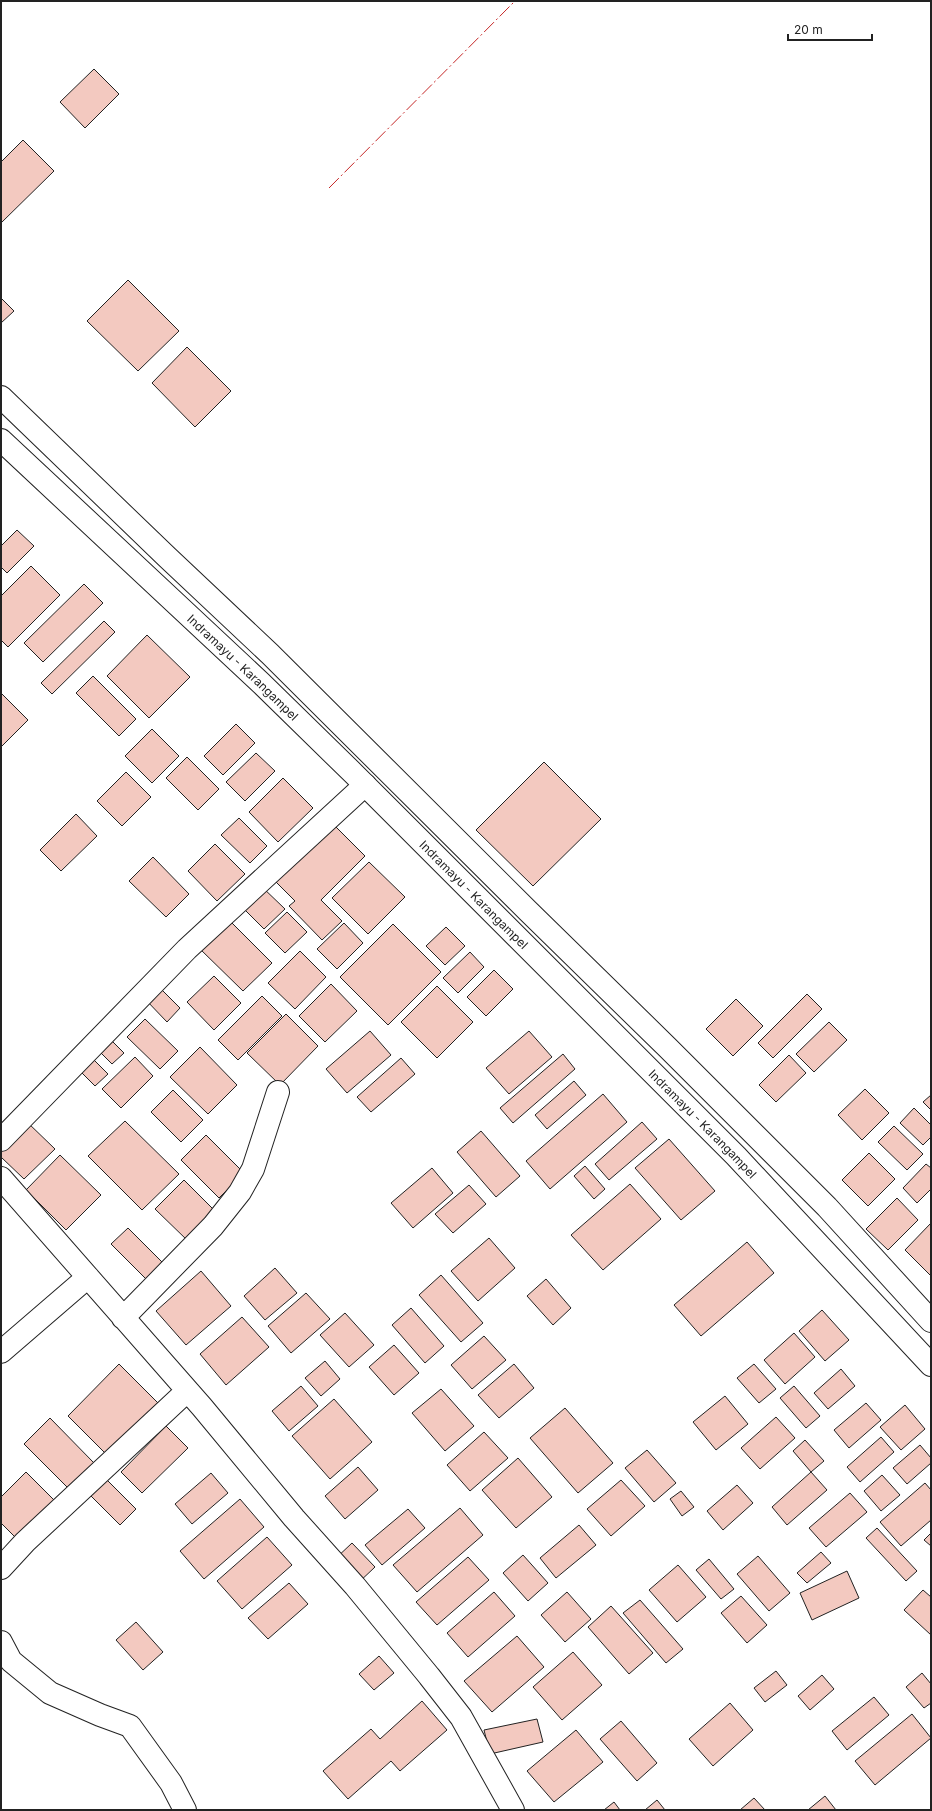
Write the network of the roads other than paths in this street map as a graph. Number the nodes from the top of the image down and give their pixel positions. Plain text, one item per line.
1 (1, 396) edge
2 (1, 440) edge
3 (374, 757) junction
4 (360, 779) junction
5 (278, 1092) dead end
6 (1, 1140) edge
7 (1, 1178) edge
8 (88, 1277) junction
9 (123, 1318) junction
10 (931, 1321) edge
11 (1, 1352) edge
12 (931, 1365) edge
13 (187, 1391) junction
14 (1, 1568) edge
15 (1, 1642) edge
16 (184, 1810) edge
17 (513, 1810) edge

1 - 3 main road
2 - 4 main road, Indramayu - Karangampel
3 - 4 main road
3 - 10 main road
4 - 6 main road
4 - 12 main road, Indramayu - Karangampel
5 - 9 main road
7 - 8 main road
8 - 9 main road
8 - 11 main road
9 - 13 main road
13 - 14 main road
13 - 17 main road
15 - 16 main road

